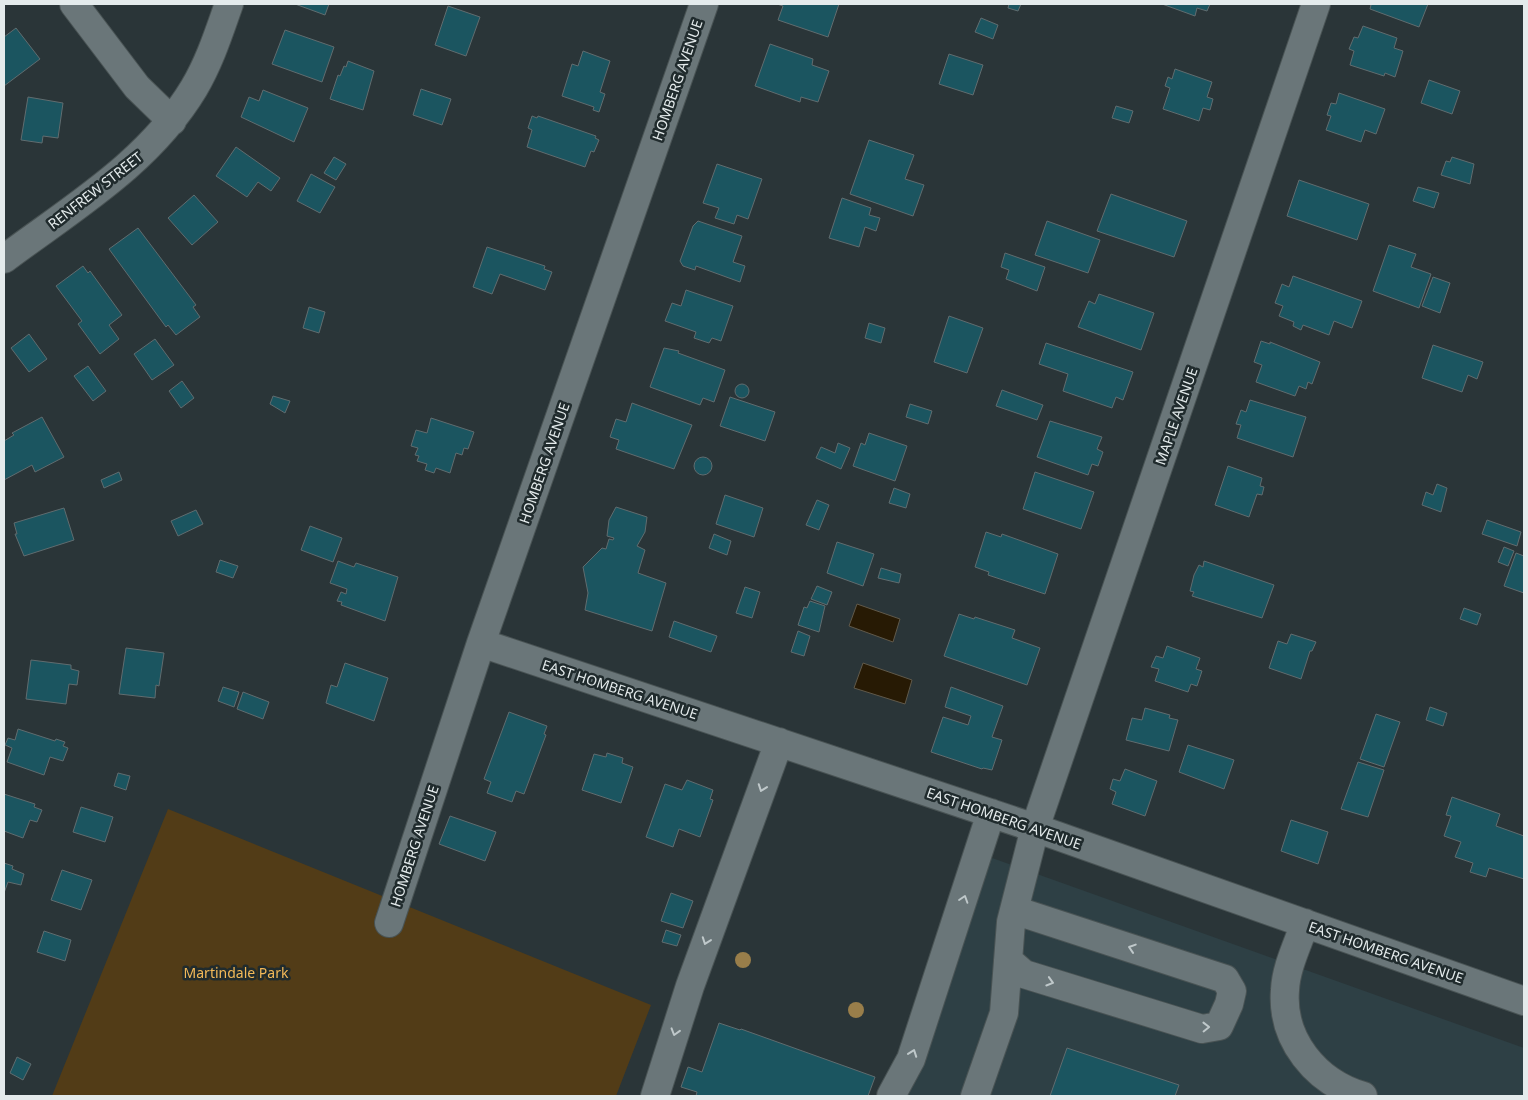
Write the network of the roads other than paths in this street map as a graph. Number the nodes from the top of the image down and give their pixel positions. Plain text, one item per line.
1 (74, 4) edge
2 (229, 4) edge
3 (704, 4) edge
4 (1316, 4) edge
5 (172, 121) junction
6 (4, 259) edge
7 (481, 643) junction
8 (779, 742) junction
9 (991, 813) junction
10 (1035, 828) junction
11 (1014, 910) junction
12 (389, 923) dead end
13 (1305, 923) junction
14 (1008, 960) junction
15 (1524, 1000) edge
16 (655, 1096) edge
17 (891, 1096) edge
18 (975, 1096) edge
19 (1363, 1096) edge

1 - 5 street
2 - 5 street, RENFREW STREET
3 - 7 street, HOMBERG AVENUE
4 - 10 street, MAPLE AVENUE
5 - 6 street, RENFREW STREET
7 - 8 street, EAST HOMBERG AVENUE
7 - 12 street, HOMBERG AVENUE
8 - 9 street, EAST HOMBERG AVENUE
8 -> 16 street
9 - 10 street, EAST HOMBERG AVENUE
17 -> 9 street
10 - 11 street, MAPLE AVENUE
10 - 13 street, EAST HOMBERG AVENUE
11 - 14 street, MAPLE AVENUE
14 -> 11 street
13 - 15 street, EAST HOMBERG AVENUE
13 - 19 street
14 - 18 street, MAPLE AVENUE

